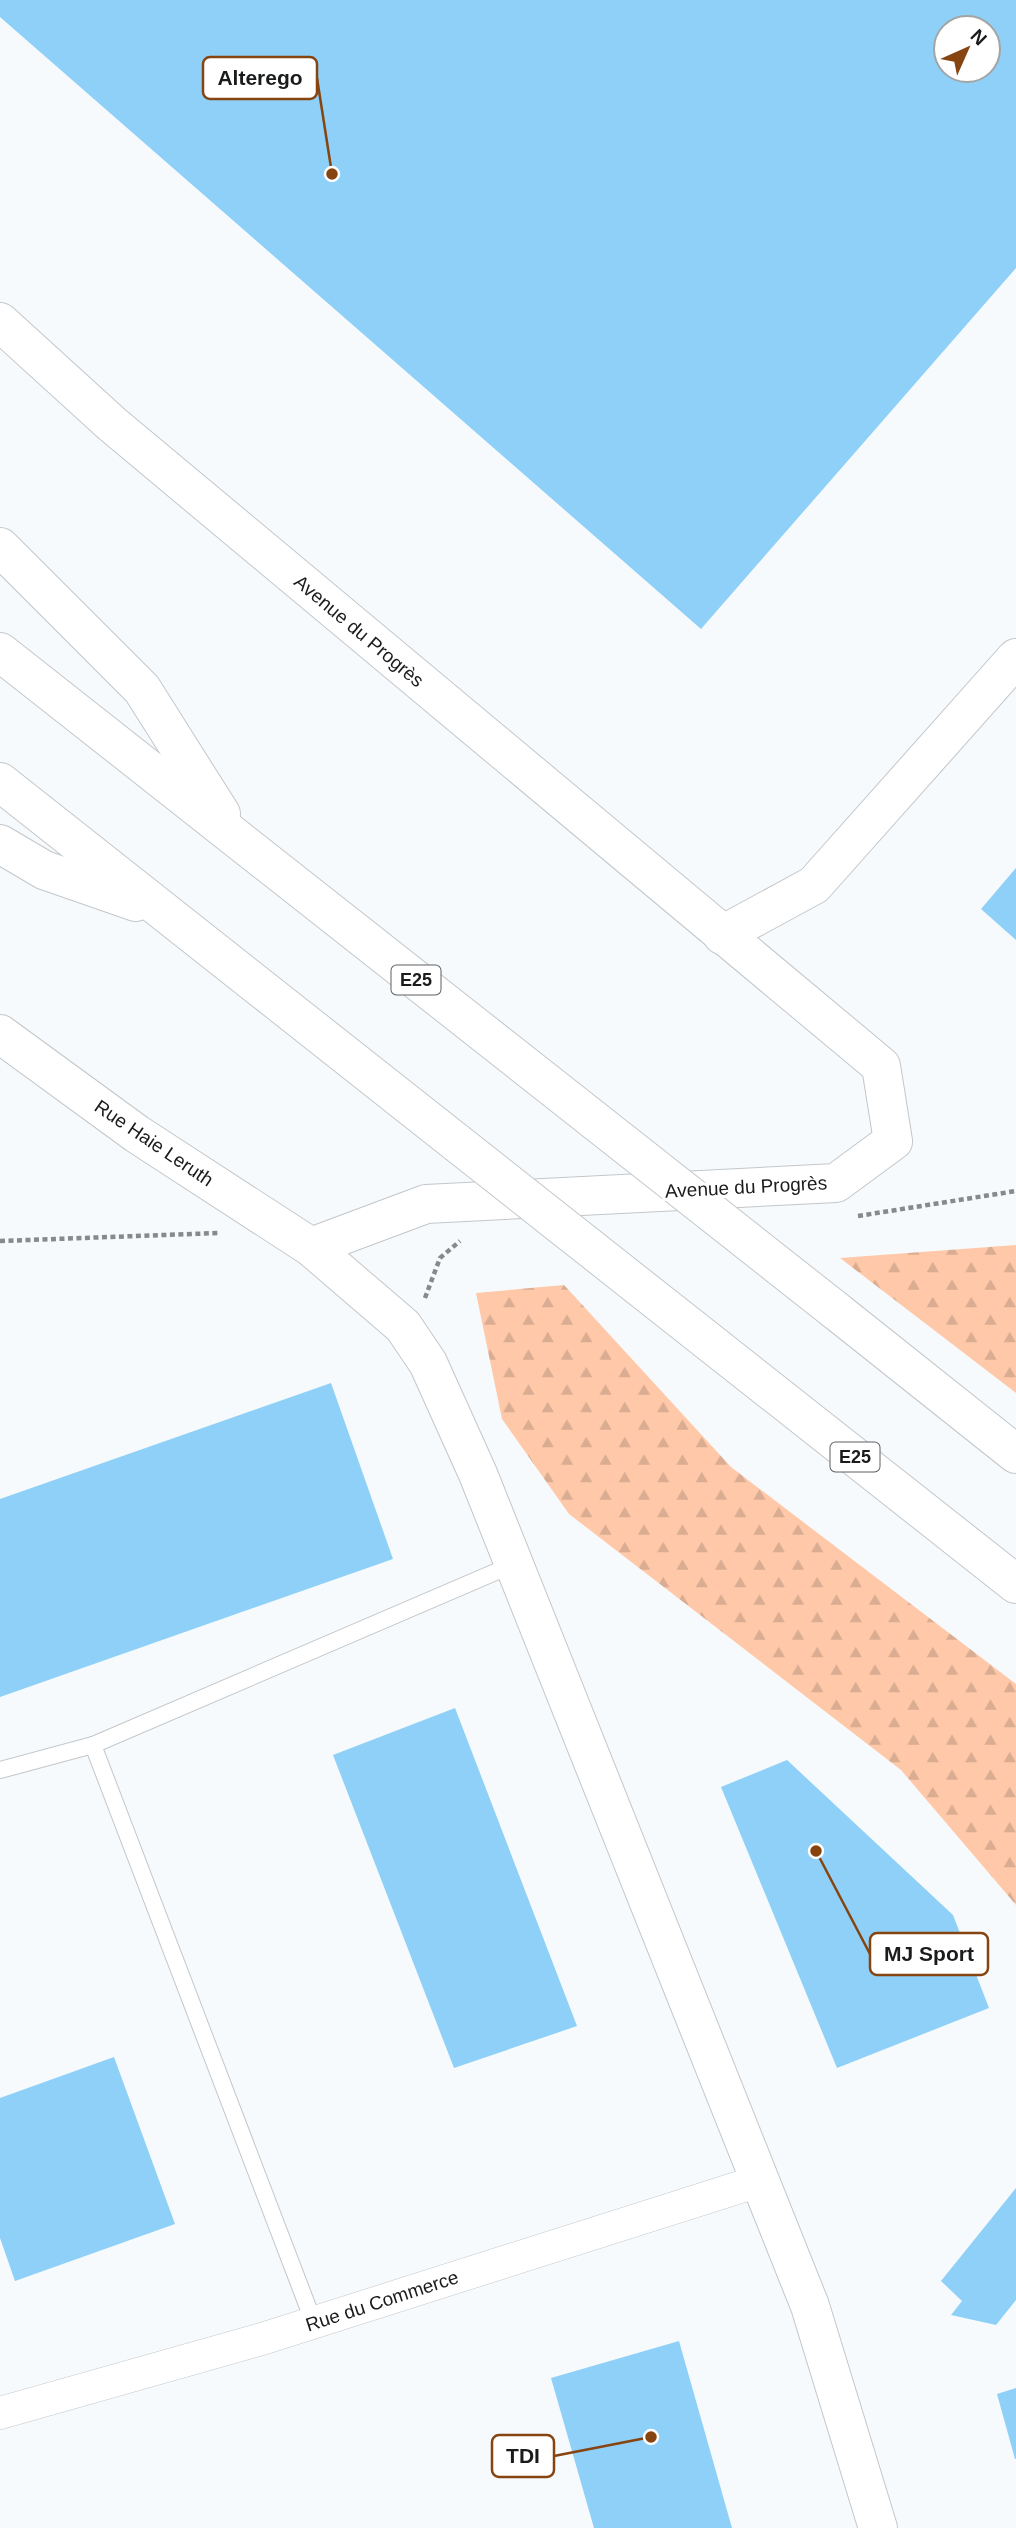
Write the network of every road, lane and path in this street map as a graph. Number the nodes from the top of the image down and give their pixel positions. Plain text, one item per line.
1 (0, 322) edge
2 (0, 547) edge
3 (0, 652) edge
4 (1016, 658) edge
5 (0, 782) edge
6 (237, 839) junction
7 (0, 844) edge
8 (166, 913) junction
9 (722, 935) junction
10 (0, 1034) edge
11 (1016, 1191) edge
12 (865, 1216) dead end
13 (122, 1236) dead end
14 (0, 1241) edge
15 (311, 1247) junction
16 (1016, 1454) edge
17 (514, 1564) junction
18 (1016, 1584) edge
19 (93, 1745) junction
20 (0, 1770) edge
21 (761, 2180) junction
22 (314, 2323) junction
23 (0, 2413) edge
24 (878, 2528) edge

1 - 9 main road, Avenue du Progrès
2 - 6 main road
3 - 6 main road, E25
4 - 9 main road
5 - 8 main road, E25
6 - 16 main road, E25, bridge
7 - 8 main road
8 - 18 main road, E25, bridge
9 - 15 main road, Avenue du Progrès
10 - 15 main road, Rue Haie Leruth
11 - 12 path
13 - 14 path
15 - 17 main road, Rue Haie Leruth
17 - 19 lane
17 - 21 main road, Rue Haie Leruth
19 - 20 lane
19 - 22 lane
21 - 22 street, Rue du Commerce
21 - 24 main road, Rue Haie Leruth
22 - 23 street, Rue du Commerce

